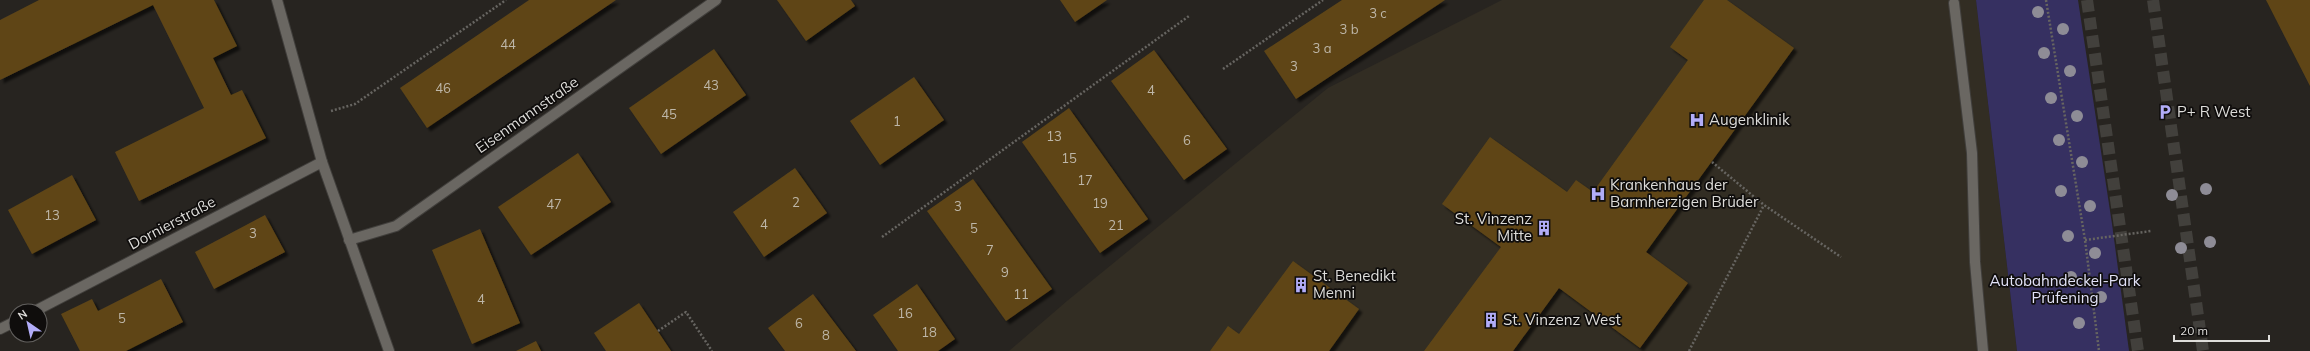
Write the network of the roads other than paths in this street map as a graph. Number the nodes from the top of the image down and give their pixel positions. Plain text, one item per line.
1 (277, 0) edge
2 (716, 0) edge
3 (1954, 3) dead end
4 (322, 162) junction
5 (349, 240) junction
6 (48, 304) edge
7 (389, 351) edge
8 (1983, 351) edge

1 - 4 street
2 - 5 street, Eisenmannstraße
3 - 8 street
4 - 5 street
4 - 6 street, Dornierstraße
5 - 7 street

